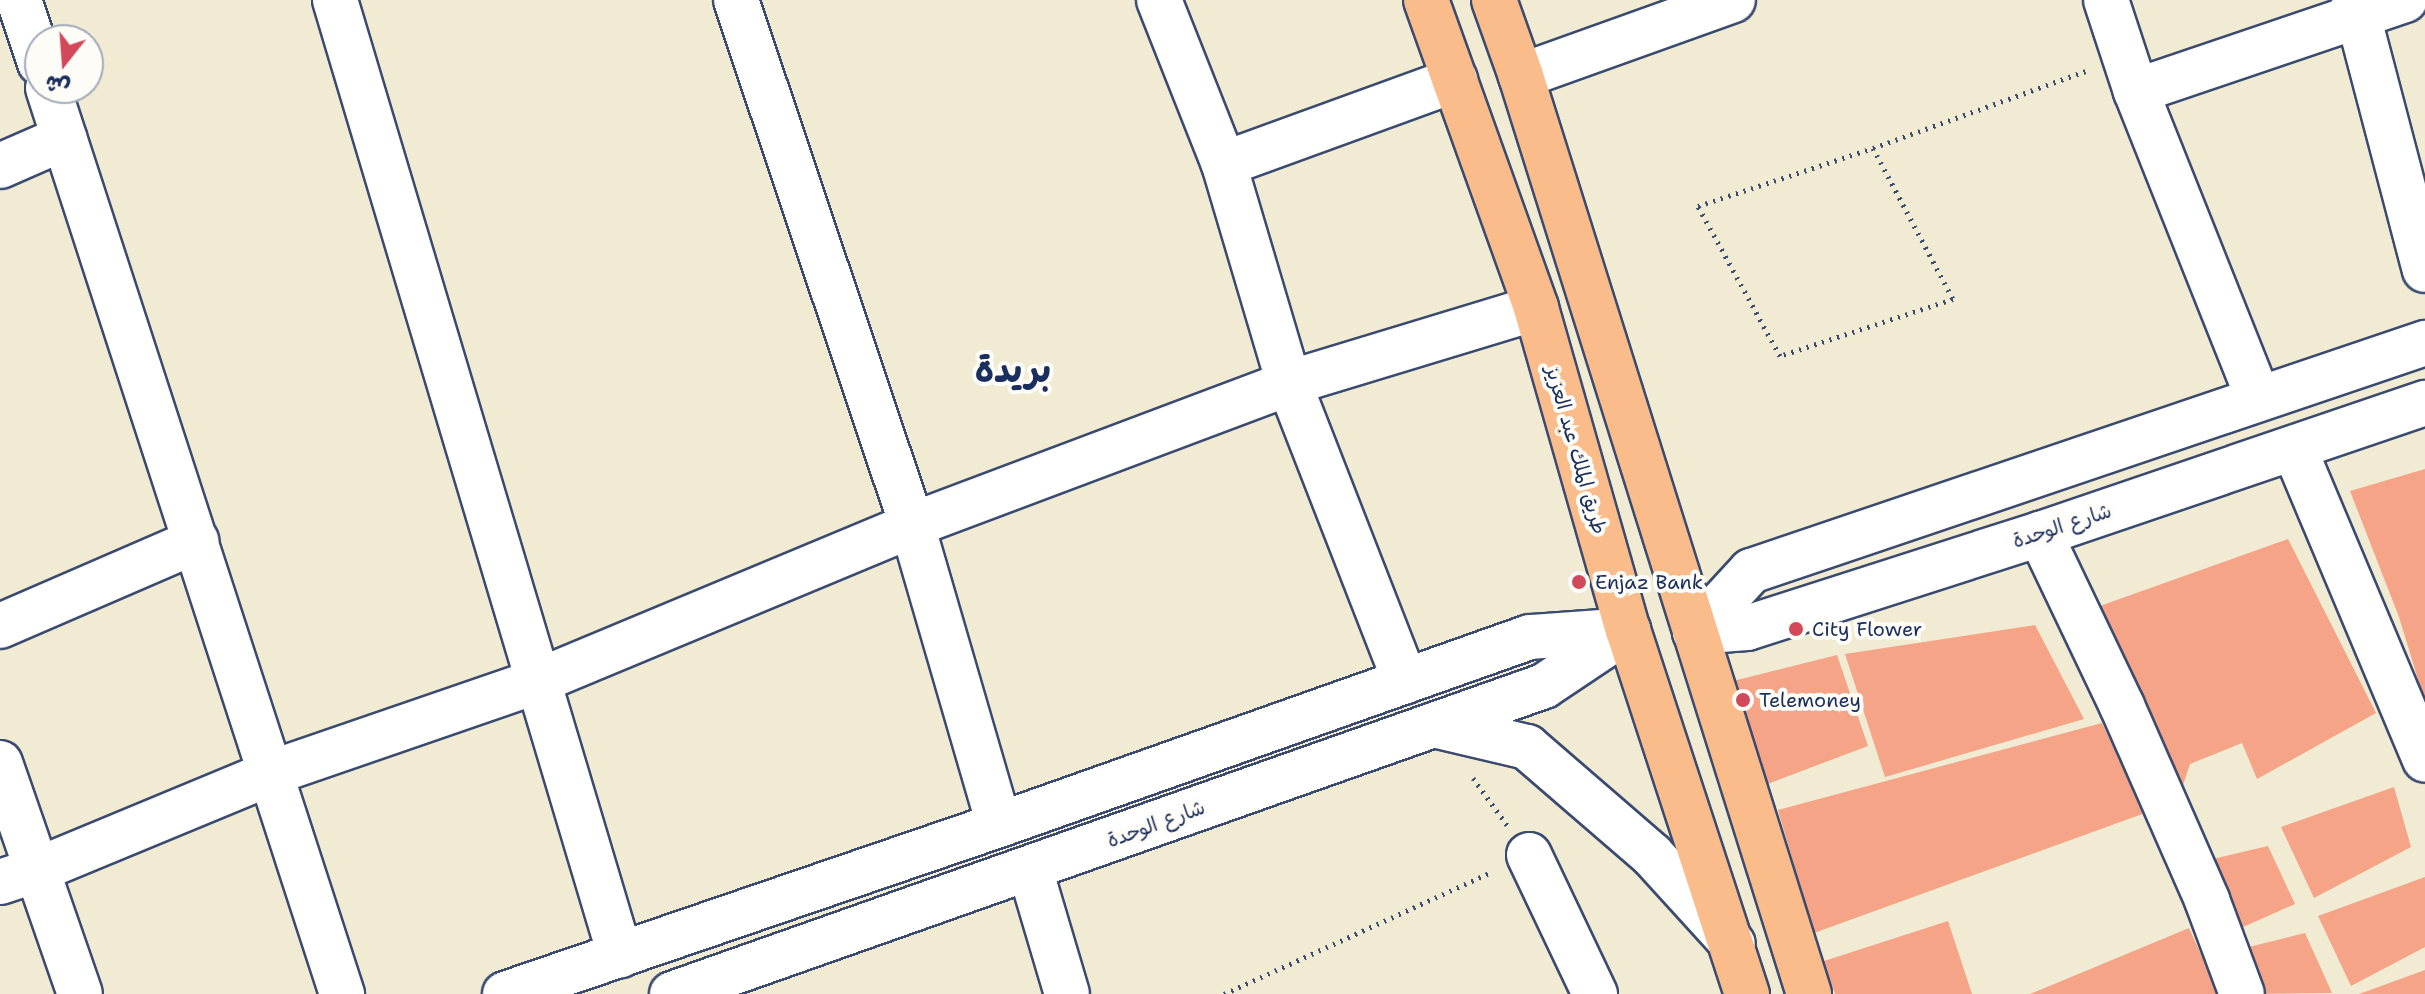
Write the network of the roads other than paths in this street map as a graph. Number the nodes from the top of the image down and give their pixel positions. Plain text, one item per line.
1 (19, 0) edge
2 (335, 0) edge
3 (736, 0) edge
4 (1159, 0) edge
5 (1426, 0) edge
6 (1494, 0) edge
7 (1733, 0) edge
8 (2106, 0) edge
9 (2405, 0) edge
10 (2357, 8) edge
11 (27, 24) edge
12 (2130, 74) junction
13 (1521, 76) junction
14 (1455, 80) junction
15 (53, 104) edge
16 (64, 138) junction
17 (1224, 164) junction
18 (0, 166) edge
19 (2425, 270) edge
20 (1536, 308) junction
21 (2425, 343) edge
22 (1289, 383) junction
23 (2258, 397) junction
24 (2425, 403) edge
25 (2294, 448) junction
26 (912, 525) junction
27 (2040, 534) junction
28 (196, 541) junction
29 (0, 626) edge
30 (1628, 630) junction
31 (1695, 632) junction
32 (538, 681) junction
33 (1405, 681) junction
34 (1434, 725) junction
35 (2425, 760) edge
36 (0, 763) edge
37 (271, 773) junction
38 (999, 825) junction
39 (1529, 855) road end
40 (1030, 869) junction
41 (19, 876) edge
42 (1733, 944) junction
43 (620, 955) junction
44 (80, 994) edge
45 (342, 994) edge
46 (505, 994) edge
47 (672, 994) edge
48 (1067, 994) edge
49 (1595, 994) edge
50 (1747, 994) edge
51 (1809, 994) edge
52 (2242, 994) edge

1 - 11 street
2 - 32 street
3 - 26 street
4 - 17 street
5 - 14 highway, طريق الملك عبد العزيز
6 - 13 highway
7 - 13 street
8 - 12 street
9 - 10 street
10 - 12 street
10 - 19 street
12 - 23 street
13 - 31 highway
14 - 17 street
14 - 20 highway, طريق الملك عبد العزيز
15 - 16 street
16 - 18 street
16 - 28 street
17 - 22 street
20 - 22 street
20 - 30 highway, طريق الملك عبد العزيز
21 - 23 street
22 - 26 street
22 - 33 street
23 - 31 street
24 - 25 street, شارع الوحدة
25 - 27 street, شارع الوحدة
25 - 35 street
26 - 32 street
26 - 38 street
27 - 31 street, شارع الوحدة
27 - 52 street
28 - 29 street
28 - 37 street
30 - 33 street
30 - 34 street, شارع الوحدة
30 - 42 highway, طريق الملك عبد العزيز
31 - 51 highway
32 - 37 street
32 - 43 street
33 - 38 street
34 - 40 street, شارع الوحدة
34 - 42 street
36 - 41 street
37 - 41 street
37 - 45 street
38 - 43 street
39 - 49 street
40 - 47 street, شارع الوحدة
40 - 48 street
41 - 44 street
42 - 50 highway, طريق الملك عبد العزيز
43 - 46 street

